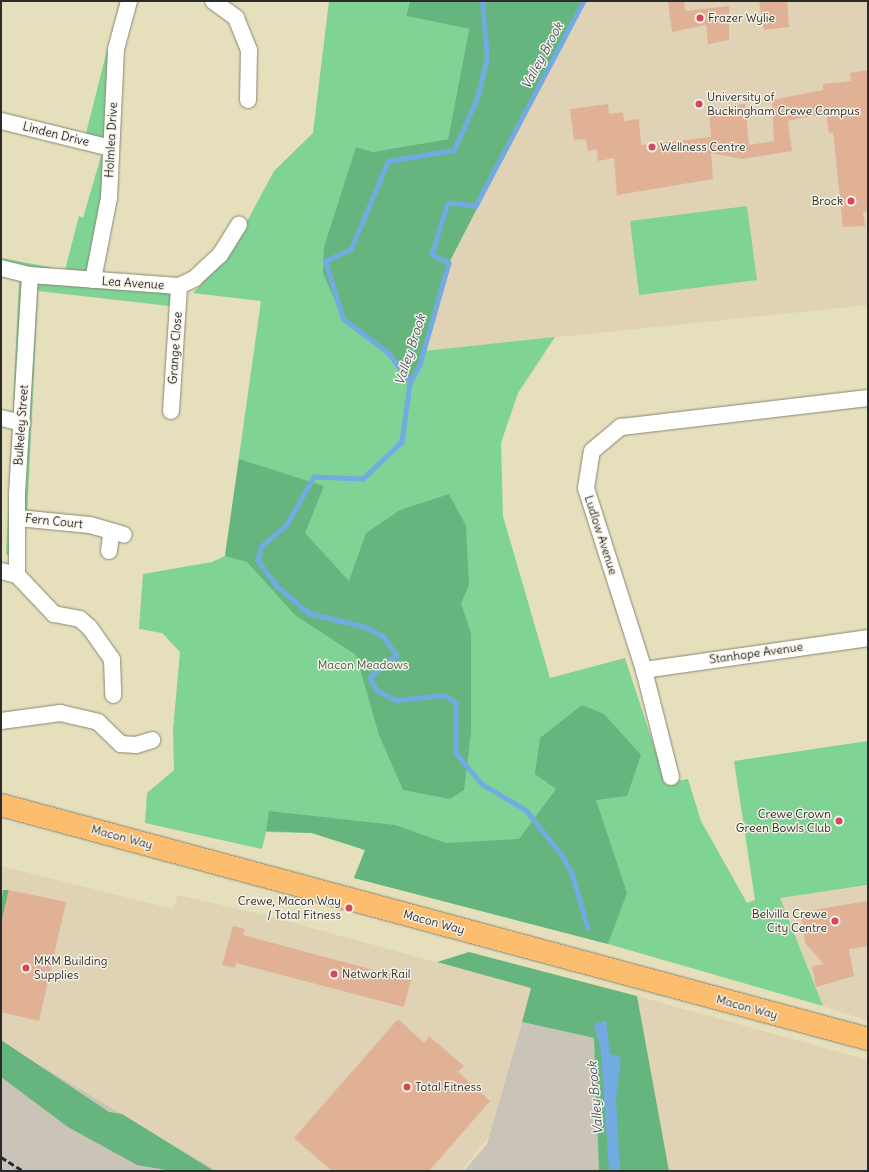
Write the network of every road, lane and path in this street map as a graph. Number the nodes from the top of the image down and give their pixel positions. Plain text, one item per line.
1 (129, 1) edge
2 (213, 1) edge
3 (254, 92) dead end
4 (1, 121) edge
5 (111, 148) junction
6 (239, 225) dead end
7 (1, 268) edge
8 (30, 275) junction
9 (93, 280) junction
10 (179, 286) junction
11 (868, 398) edge
12 (171, 411) dead end
13 (1, 418) edge
14 (22, 424) junction
15 (18, 518) junction
16 (109, 551) dead end
17 (1, 571) edge
18 (18, 576) junction
19 (868, 638) edge
20 (644, 670) junction
21 (113, 695) dead end
22 (1, 721) edge
23 (152, 740) dead end
24 (671, 778) dead end
25 (1, 805) edge
26 (868, 1039) edge

1 - 5 street, Holmlea Drive
2 - 3 street
4 - 5 street, Linden Drive
5 - 9 street, Holmlea Drive
6 - 10 street, Lea Avenue
7 - 8 street, Lea Avenue
8 - 9 street, Lea Avenue
8 - 14 street, Bulkeley Street
9 - 10 street, Lea Avenue
10 - 12 street, Grange Close
11 - 20 street, Ludlow Avenue
13 - 14 street
14 - 15 street, Bulkeley Street
15 - 16 street, Fern Court
15 - 18 street, Bulkeley Street
17 - 18 street
18 - 21 street
19 - 20 street, Stanhope Avenue
20 - 24 street, Ludlow Avenue
22 - 23 street
25 - 26 main road, Macon Way

